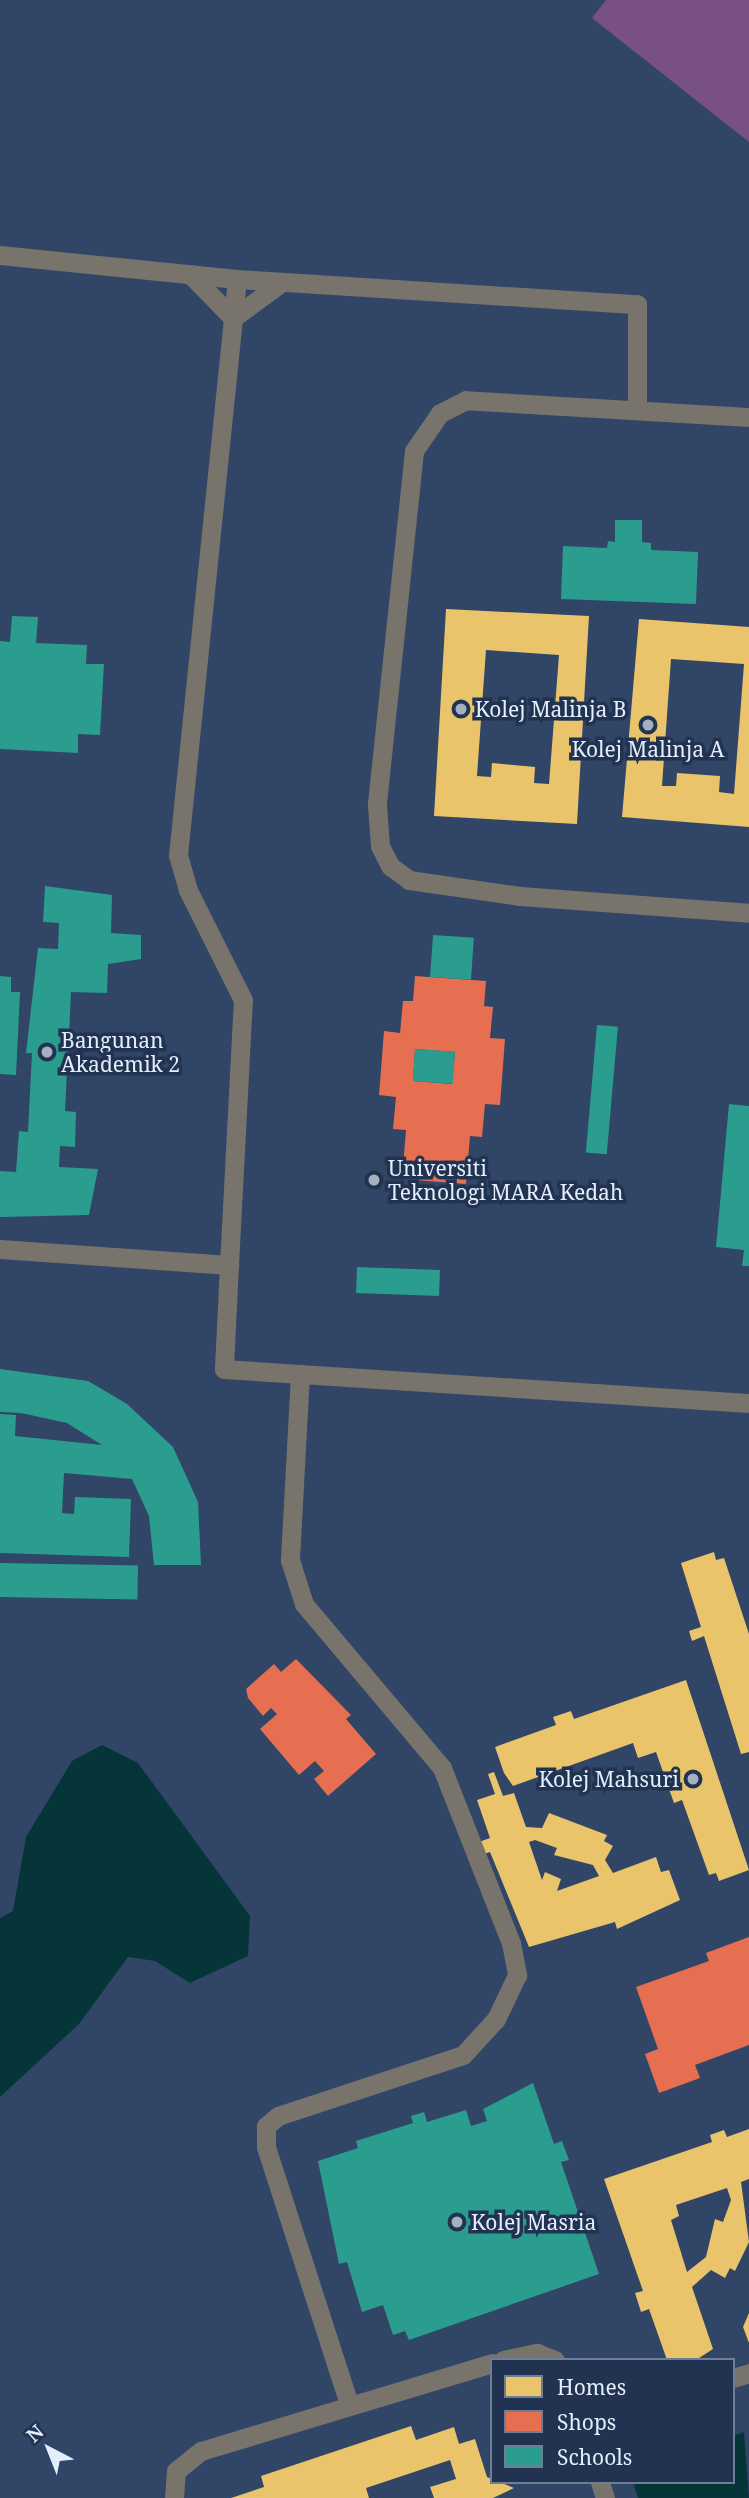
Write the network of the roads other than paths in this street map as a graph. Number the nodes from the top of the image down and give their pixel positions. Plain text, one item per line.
1 (0, 255) edge
2 (190, 274) junction
3 (237, 279) junction
4 (282, 282) junction
5 (233, 318) junction
6 (637, 406) junction
7 (749, 416) edge
8 (749, 914) edge
9 (0, 1249) edge
10 (229, 1265) junction
11 (300, 1374) junction
12 (749, 1404) edge
13 (513, 2358) edge
14 (550, 2358) edge
15 (490, 2364) edge
16 (349, 2404) junction
17 (174, 2498) edge

1 - 2 street
2 - 3 street
2 - 5 street
3 - 4 street
3 - 5 street
4 - 5 street
4 - 6 street
5 - 10 street
6 - 7 street
6 - 8 street
9 - 10 street
10 - 11 street
11 - 12 street
11 - 16 street
13 - 14 street
15 - 16 street
16 - 17 street

